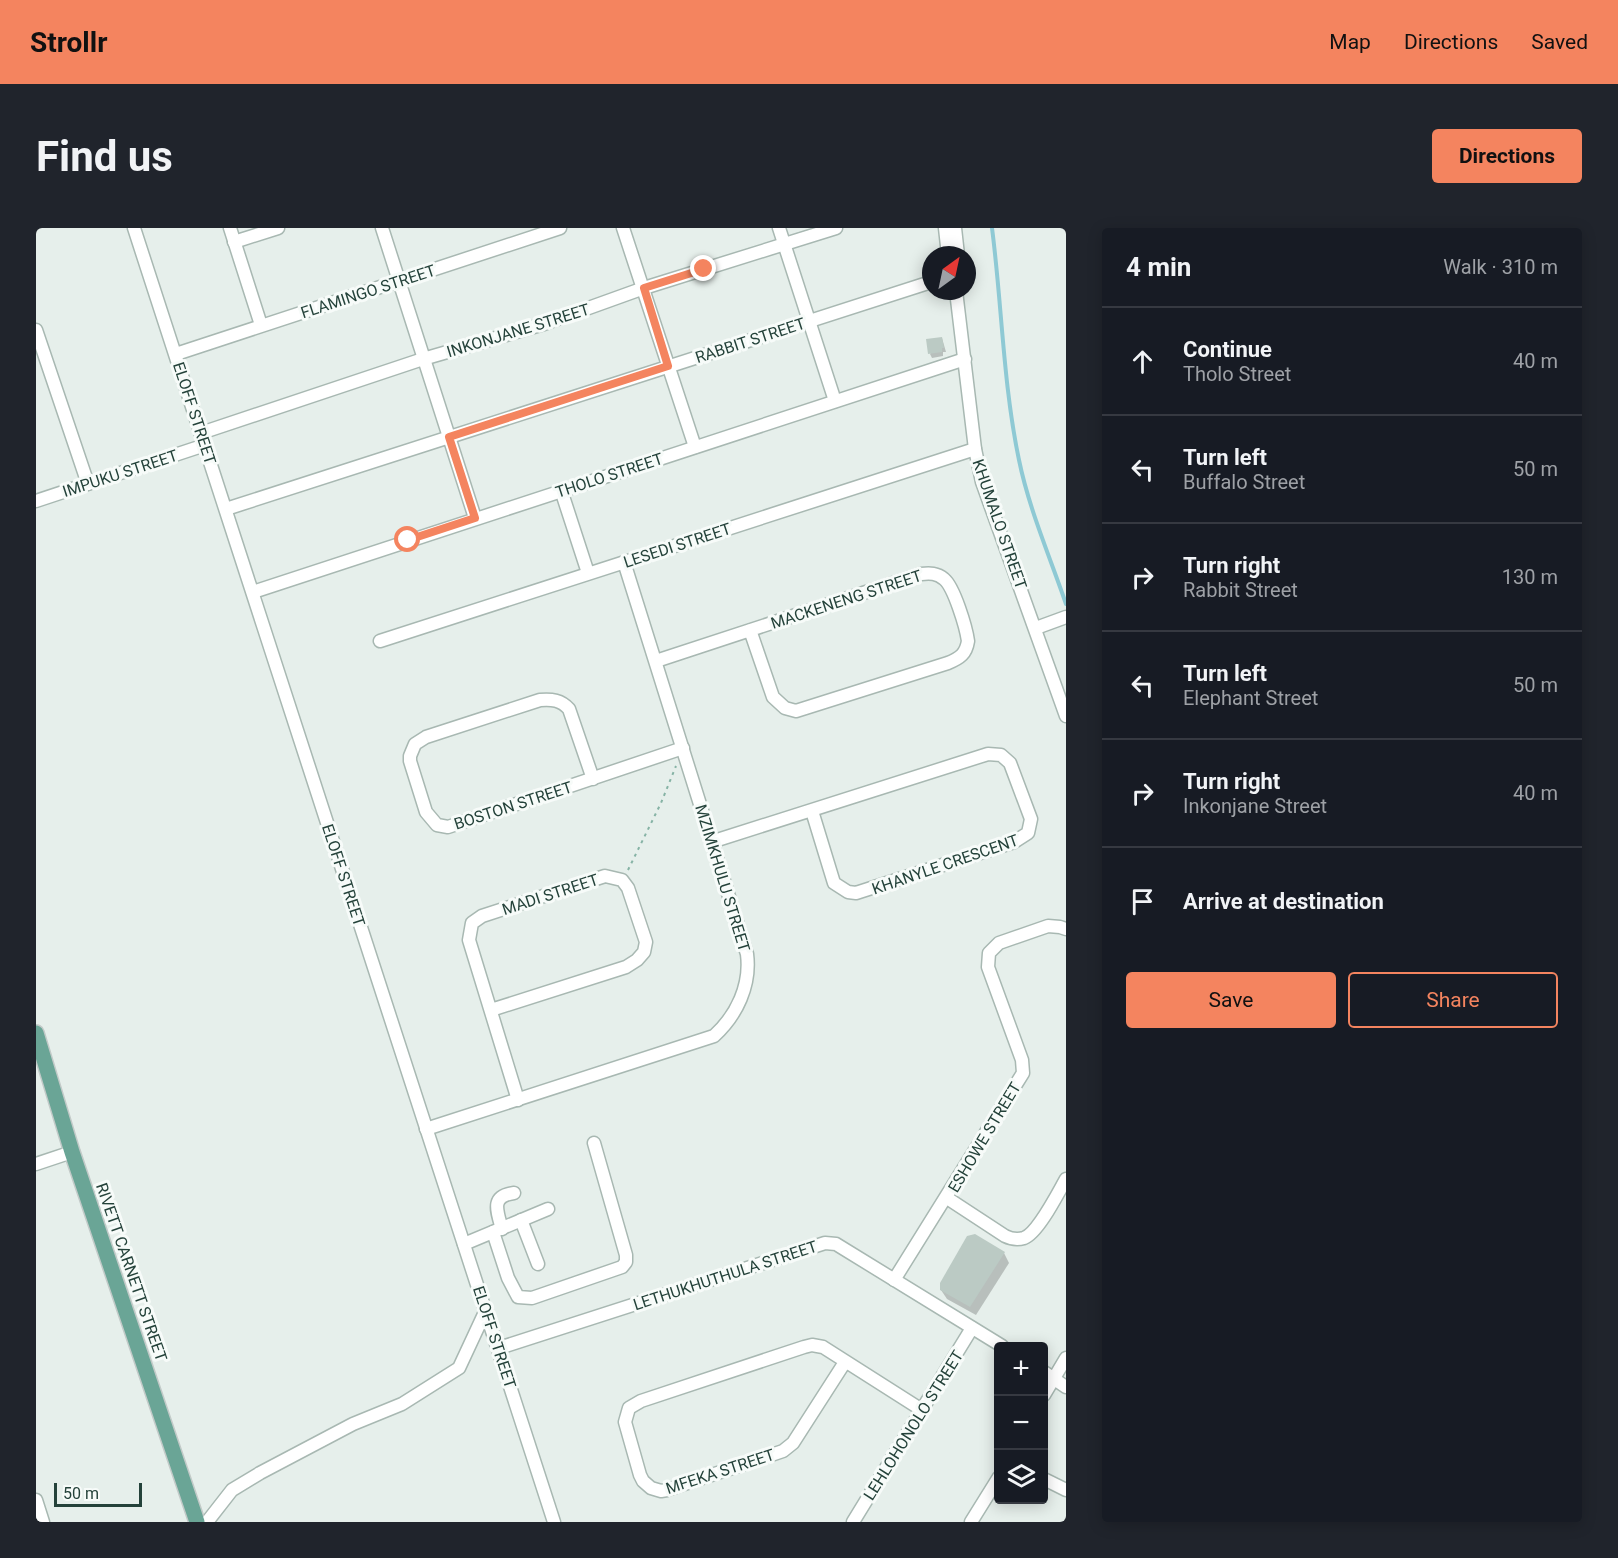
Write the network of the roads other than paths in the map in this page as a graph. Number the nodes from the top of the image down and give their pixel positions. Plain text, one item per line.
1 (134, 228) edge
2 (230, 228) edge
3 (278, 228) edge
4 (382, 228) edge
5 (560, 228) edge
6 (623, 228) edge
7 (779, 228) edge
8 (836, 228) edge
9 (945, 228) edge
10 (955, 228) edge
11 (234, 242) junction
12 (784, 243) junction
13 (947, 246) edge
14 (957, 246) edge
15 (399, 281) junction
16 (922, 285) edge
17 (644, 288) junction
18 (957, 300) edge
19 (810, 321) junction
20 (261, 325) junction
21 (36, 330) edge
22 (176, 354) junction
23 (423, 358) junction
24 (965, 359) junction
25 (668, 366) junction
26 (835, 401) junction
27 (449, 437) junction
28 (203, 439) junction
29 (695, 447) junction
30 (975, 449) junction
31 (88, 484) junction
32 (561, 490) junction
33 (36, 501) edge
34 (226, 509) junction
35 (475, 518) junction
36 (624, 562) junction
37 (588, 573) junction
38 (253, 592) junction
39 (1061, 619) edge
40 (1036, 628) junction
41 (750, 630) junction
42 (380, 641) dead end
43 (656, 661) junction
44 (1066, 716) edge
45 (683, 748) junction
46 (593, 779) junction
47 (812, 811) junction
48 (711, 842) junction
49 (1066, 929) edge
50 (491, 1010) junction
51 (36, 1033) edge
52 (518, 1100) junction
53 (426, 1129) junction
54 (594, 1143) dead end
55 (72, 1152) junction
56 (36, 1164) edge
57 (1066, 1179) edge
58 (514, 1193) dead end
59 (947, 1198) junction
60 (548, 1209) dead end
61 (521, 1220) junction
62 (497, 1230) junction
63 (464, 1244) junction
64 (538, 1264) dead end
65 (894, 1280) junction
66 (486, 1310) junction
67 (972, 1328) junction
68 (994, 1342) edge
69 (499, 1348) junction
70 (1066, 1358) edge
71 (845, 1362) junction
72 (1048, 1375) edge
73 (1066, 1387) edge
74 (922, 1410) junction
75 (1048, 1481) edge
76 (1066, 1490) edge
77 (994, 1491) edge
78 (36, 1500) edge
79 (43, 1522) edge
80 (197, 1522) edge
81 (207, 1522) edge
82 (554, 1522) edge
83 (853, 1522) edge
84 (971, 1522) edge

1 - 22 street, ELOFF STREET
2 - 11 street
3 - 11 street
4 - 15 street
5 - 15 street, FLAMINGO STREET
6 - 17 street
7 - 12 street
8 - 12 street, INKONJANE STREET
9 - 13 street
10 - 14 street
11 - 20 street
12 - 17 street, INKONJANE STREET
12 - 19 street
15 - 20 street, FLAMINGO STREET
15 - 23 street
16 - 19 street, RABBIT STREET
17 - 23 street, INKONJANE STREET
17 - 25 street
18 - 24 street, KHUMALO STREET
19 - 25 street, RABBIT STREET
19 - 26 street
20 - 22 street, FLAMINGO STREET
21 - 31 street
22 - 28 street, ELOFF STREET
23 - 27 street
23 - 28 street, INKONJANE STREET
24 - 26 street, THOLO STREET
24 - 30 street, KHUMALO STREET
25 - 27 street, RABBIT STREET
25 - 29 street
26 - 29 street, THOLO STREET
27 - 34 street, RABBIT STREET
27 - 35 street
28 - 31 street, IMPUKU STREET
28 - 34 street, ELOFF STREET
29 - 32 street, THOLO STREET
30 - 36 street, LESEDI STREET
30 - 40 street, KHUMALO STREET
31 - 33 street, IMPUKU STREET
32 - 35 street, THOLO STREET
32 - 37 street
34 - 38 street, ELOFF STREET
35 - 38 street, THOLO STREET
36 - 37 street, LESEDI STREET
36 - 43 street, MZIMKHULU STREET
37 - 42 street, LESEDI STREET
38 - 53 street, ELOFF STREET
39 - 40 street
40 - 44 street, KHUMALO STREET
41 - 41 street, MACKENENG STREET
41 - 43 street, MACKENENG STREET
43 - 45 street, MZIMKHULU STREET
45 - 46 street, BOSTON STREET
45 - 48 street, MZIMKHULU STREET
46 - 46 street, BOSTON STREET
47 - 47 street, KHANYLE CRESCENT
47 - 48 street, KHANYLE CRESCENT
48 - 52 street, MZIMKHULU STREET
49 - 59 street, ESHOWE STREET
50 - 50 street, MADI STREET
50 - 52 street, MADI STREET
51 - 55 main road, RIVETT CARNETT STREET
52 - 53 street, MZIMKHULU STREET
53 - 63 street, ELOFF STREET
54 - 62 street
55 - 56 street
55 - 80 main road, RIVETT CARNETT STREET
57 - 59 street, ESHOWE STREET
58 - 62 street
59 - 65 street, ESHOWE STREET
60 - 61 street
61 - 62 street
61 - 64 street
62 - 63 street
63 - 66 street, ELOFF STREET
65 - 67 street, LETHUKHUTHULA STREET
65 - 69 street, LETHUKHUTHULA STREET
66 - 69 street, ELOFF STREET
66 - 81 street
67 - 68 street, LETHUKHUTHULA STREET
67 - 74 street, LEHLOHONOLO STREET
69 - 82 street, ELOFF STREET
70 - 72 street
71 - 71 street, MFEKA STREET
71 - 74 street, MFEKA STREET
72 - 73 street
74 - 83 street, LEHLOHONOLO STREET
75 - 76 street
77 - 84 street
78 - 79 street

